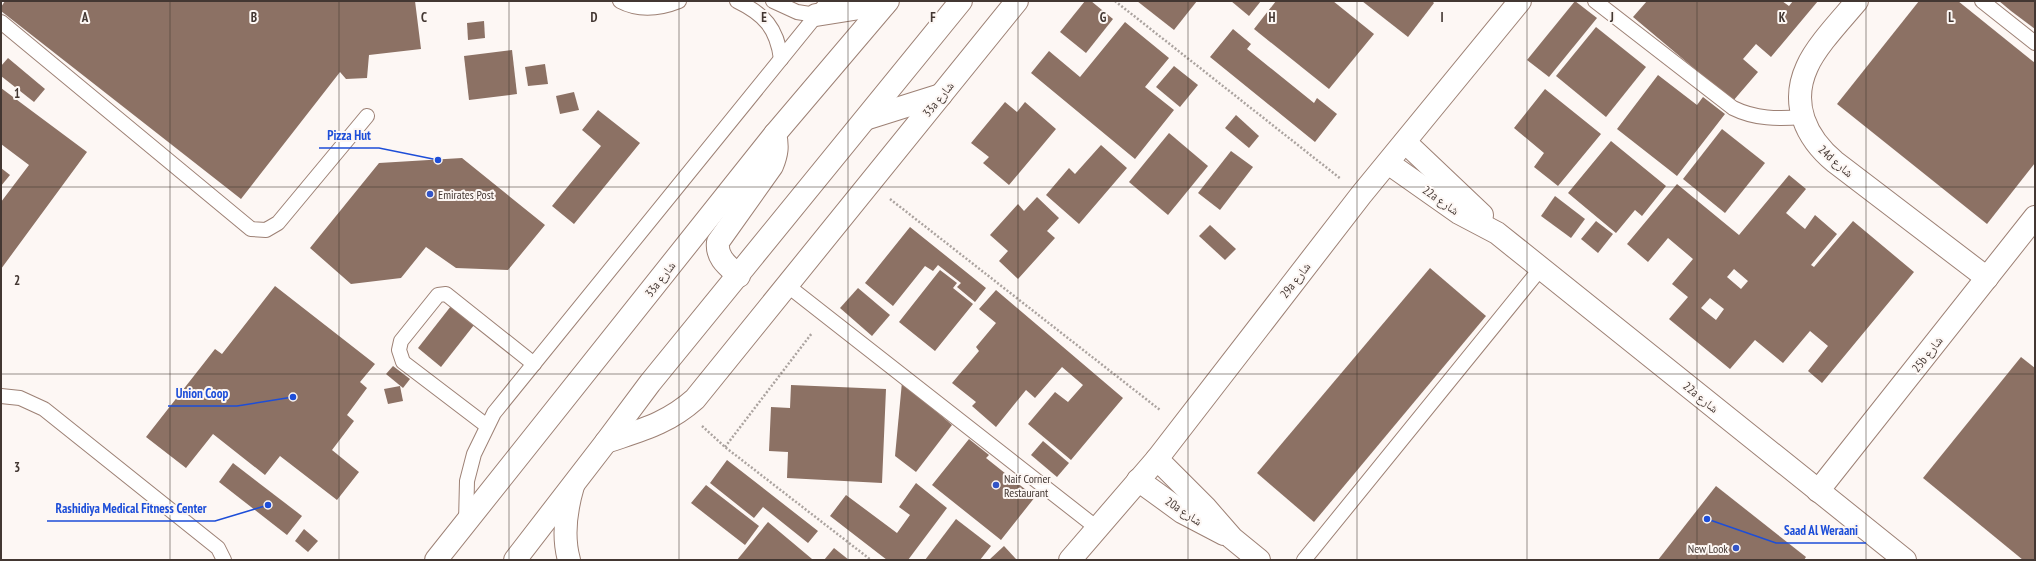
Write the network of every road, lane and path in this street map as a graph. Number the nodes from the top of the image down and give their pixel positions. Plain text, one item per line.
1 (620, 1) edge
2 (677, 1) edge
3 (737, 1) edge
4 (773, 1) edge
5 (961, 1) edge
6 (1017, 1) edge
7 (1115, 1) edge
8 (1520, 1) edge
9 (1595, 1) edge
10 (1857, 1) edge
11 (1982, 1) edge
12 (887, 3) edge
13 (822, 8) edge
14 (1, 22) edge
15 (2035, 43) edge
16 (780, 59) junction
17 (941, 94) junction
18 (367, 116) dead end
19 (1803, 117) junction
20 (868, 118) junction
21 (775, 134) junction
22 (1405, 142) junction
23 (1388, 164) junction
24 (869, 184) junction
25 (1361, 195) junction
26 (2035, 217) edge
27 (1497, 233) junction
28 (1541, 268) junction
29 (739, 276) junction
30 (1987, 278) junction
31 (788, 286) junction
32 (826, 316) junction
33 (534, 364) junction
34 (1, 396) edge
35 (684, 409) junction
36 (487, 426) junction
37 (1181, 426) junction
38 (606, 442) junction
39 (725, 447) junction
40 (1157, 458) junction
41 (1138, 480) junction
42 (573, 486) junction
43 (1818, 491) junction
44 (466, 522) junction
45 (1098, 528) junction
46 (1232, 538) junction
47 (224, 560) edge
48 (436, 560) edge
49 (515, 560) edge
50 (569, 560) edge
51 (871, 560) edge
52 (1070, 560) edge
53 (1259, 560) edge
54 (1304, 560) edge
55 (1905, 560) edge

1 - 2 lane
3 - 16 lane
4 - 13 lane
5 - 20 street
6 - 17 street, 33a شارع
7 - 25 path
8 - 22 street, 29a شارع
9 - 19 lane
10 - 19 street, 24d شارع
11 - 15 lane
12 - 13 street
12 - 21 street, 33a شارع
13 - 16 lane
14 - 18 lane
16 - 33 lane
17 - 20 street
17 - 24 street, 33a شارع
19 - 30 street, 24d شارع
20 - 29 street
21 - 29 street
21 - 44 street, 33a شارع
22 - 23 street, 29a شارع
22 - 27 street, 22a شارع
23 - 25 street, 29a شارع
23 - 27 street, 22a شارع
24 - 31 street, 33a شارع
24 - 37 path
25 - 37 street, 29a شارع
26 - 30 street, 25b شارع
27 - 28 street, 22a شارع
28 - 43 street, 22a شارع
28 - 54 lane
29 - 38 street
30 - 43 street, 25b شارع
31 - 32 lane
31 - 35 street, 33a شارع
32 - 39 path
32 - 45 lane
33 - 36 lane
33 - 36 lane
34 - 47 lane
35 - 38 street, 33a شارع
35 - 39 path
36 - 44 lane
37 - 40 street, 29a شارع
38 - 42 street
39 - 51 path
40 - 41 street, 29a شارع
40 - 46 street, 20a شارع
41 - 45 street, 29a شارع
41 - 46 street, 20a شارع
42 - 49 street
42 - 50 street
43 - 55 street, 22a شارع
44 - 48 street, 33a شارع
45 - 52 street, 29a شارع
46 - 53 street, 20a شارع

